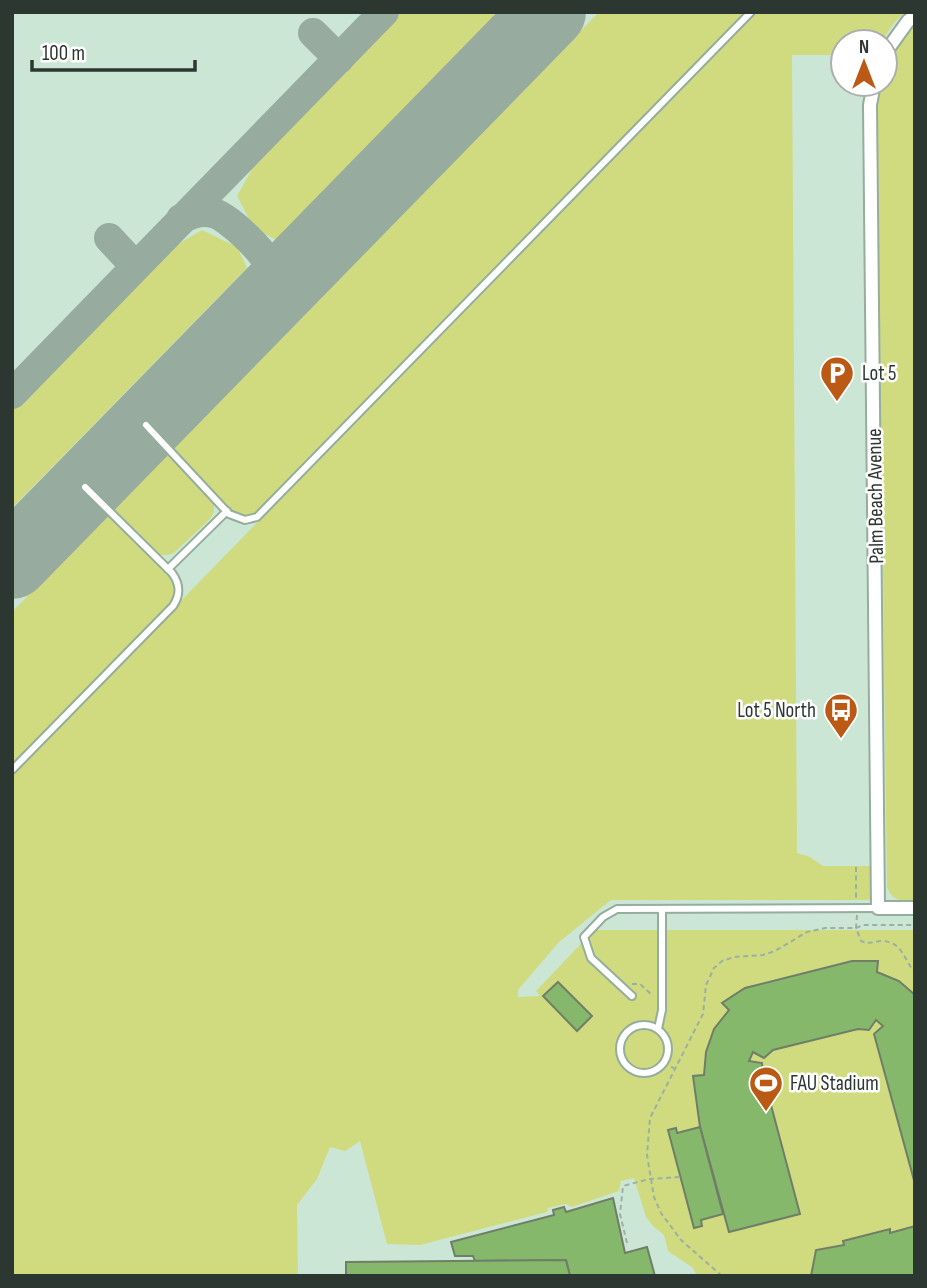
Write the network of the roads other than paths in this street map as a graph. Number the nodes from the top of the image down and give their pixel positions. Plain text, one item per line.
1 (751, 12) edge
2 (915, 16) edge
3 (899, 34) edge
4 (871, 98) edge
5 (146, 425) dead end
6 (85, 488) dead end
7 (227, 511) junction
8 (168, 569) junction
9 (12, 770) edge
10 (878, 908) junction
11 (915, 908) edge
12 (662, 909) junction
13 (632, 996) dead end
14 (658, 1029) junction

1 - 7 lane
2 - 3 street
4 - 10 street, Palm Beach Avenue
5 - 7 lane
6 - 8 lane
7 - 8 lane
8 - 9 lane
10 - 11 street
10 - 12 lane
12 - 13 lane
12 - 14 lane
14 - 14 lane

